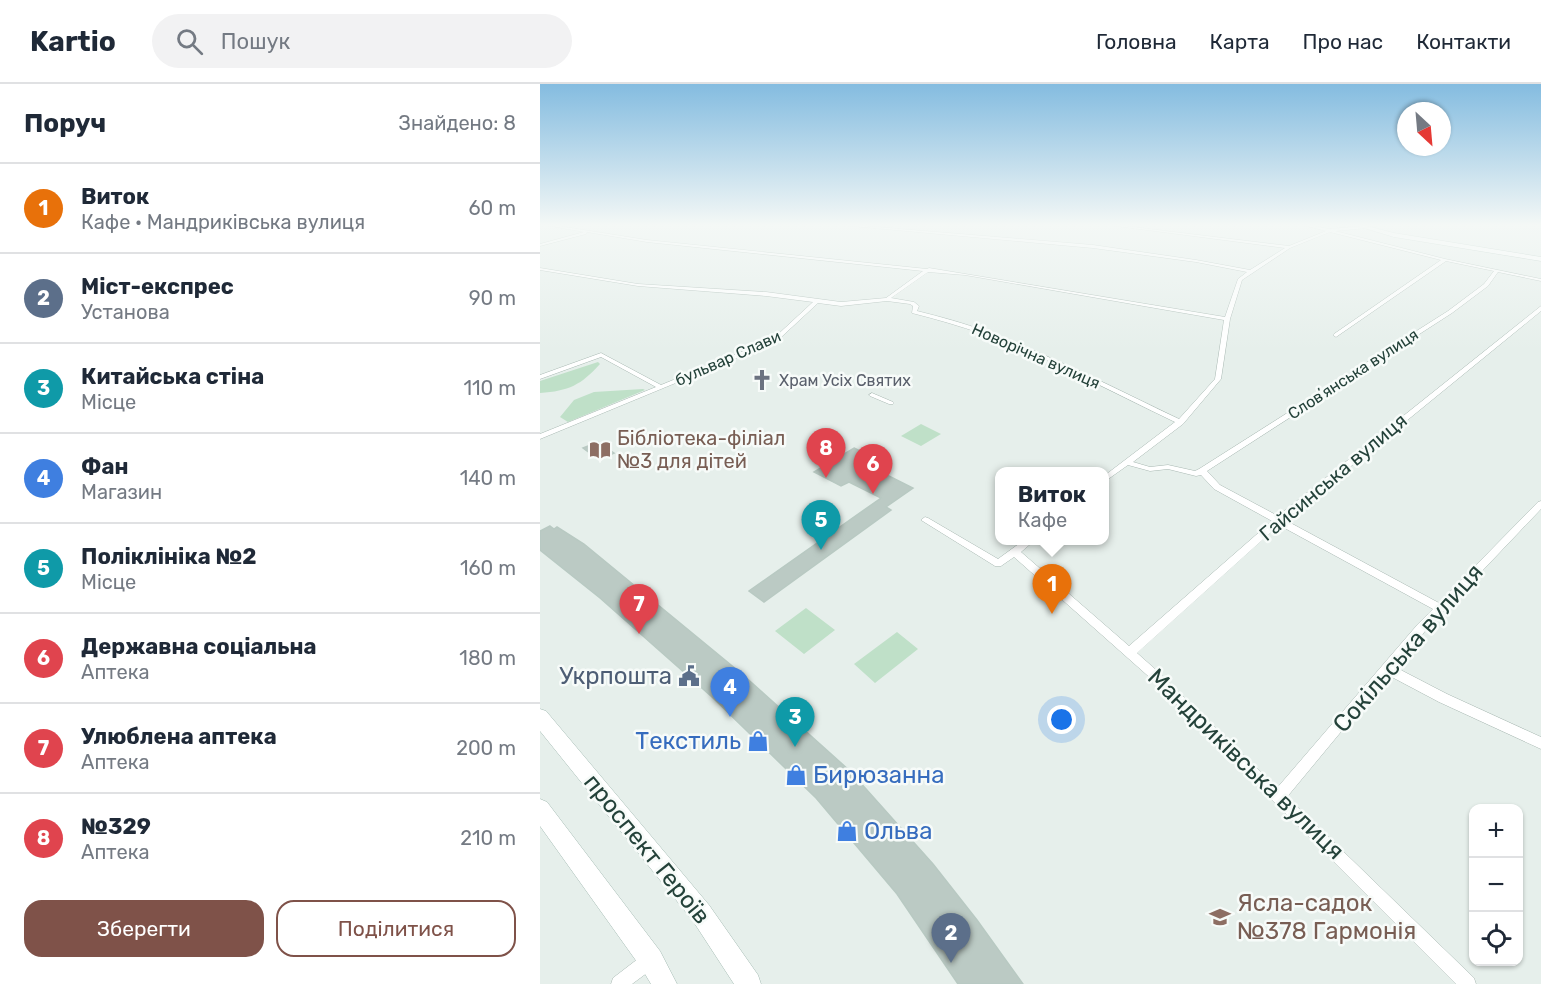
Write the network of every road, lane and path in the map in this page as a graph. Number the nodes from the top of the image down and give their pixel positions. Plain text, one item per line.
1 (896, 266) edge
2 (1220, 266) edge
3 (1257, 266) edge
4 (1436, 266) edge
5 (1476, 266) edge
6 (540, 269) edge
7 (929, 269) junction
8 (1497, 270) junction
9 (1248, 271) junction
10 (1541, 280) edge
11 (887, 299) junction
12 (818, 300) junction
13 (1541, 308) edge
14 (1227, 319) junction
15 (1336, 335) dead end
16 (540, 377) edge
17 (661, 387) junction
18 (873, 395) dead end
19 (891, 403) dead end
20 (1180, 422) junction
21 (540, 437) edge
22 (1126, 462) junction
23 (1202, 471) junction
24 (1109, 476) edge
25 (1541, 504) edge
26 (924, 520) dead end
27 (1279, 520) junction
28 (1025, 545) edge
29 (1016, 553) junction
30 (1439, 608) junction
31 (1130, 652) junction
32 (1387, 669) junction
33 (540, 717) edge
34 (1541, 743) edge
35 (1279, 796) junction
36 (540, 809) edge
37 (651, 960) junction
38 (619, 984) edge
39 (665, 984) edge
40 (749, 984) edge
41 (1468, 984) edge

1 - 7 street
2 - 9 street
3 - 9 street
4 - 15 street
5 - 8 street
6 - 12 street, Новорічна вулиця
7 - 11 street
7 - 14 street
8 - 10 street
8 - 23 street, Словʼянська вулиця
9 - 14 street
11 - 12 street, Новорічна вулиця
11 - 20 street, Новорічна вулиця
12 - 17 street, бульвар Слави
13 - 27 street, Гайсинська вулиця
14 - 20 street
16 - 17 street, бульвар Слави
17 - 21 street, бульвар Слави
18 - 19 street
20 - 22 street
22 - 23 street
22 - 24 street
23 - 27 street
25 - 30 street, Сокільська вулиця
26 - 29 street
27 - 30 street
27 - 31 street, Гайсинська вулиця
28 - 29 street
29 - 31 street, Мандриківська вулиця
30 - 32 street, Сокільська вулиця
31 - 35 street, Мандриківська вулиця
32 - 34 street
32 - 35 street, Сокільська вулиця
33 - 40 main road, проспект Героїв
35 - 41 street, Мандриківська вулиця
36 - 37 main road
37 - 38 street
37 - 39 main road

